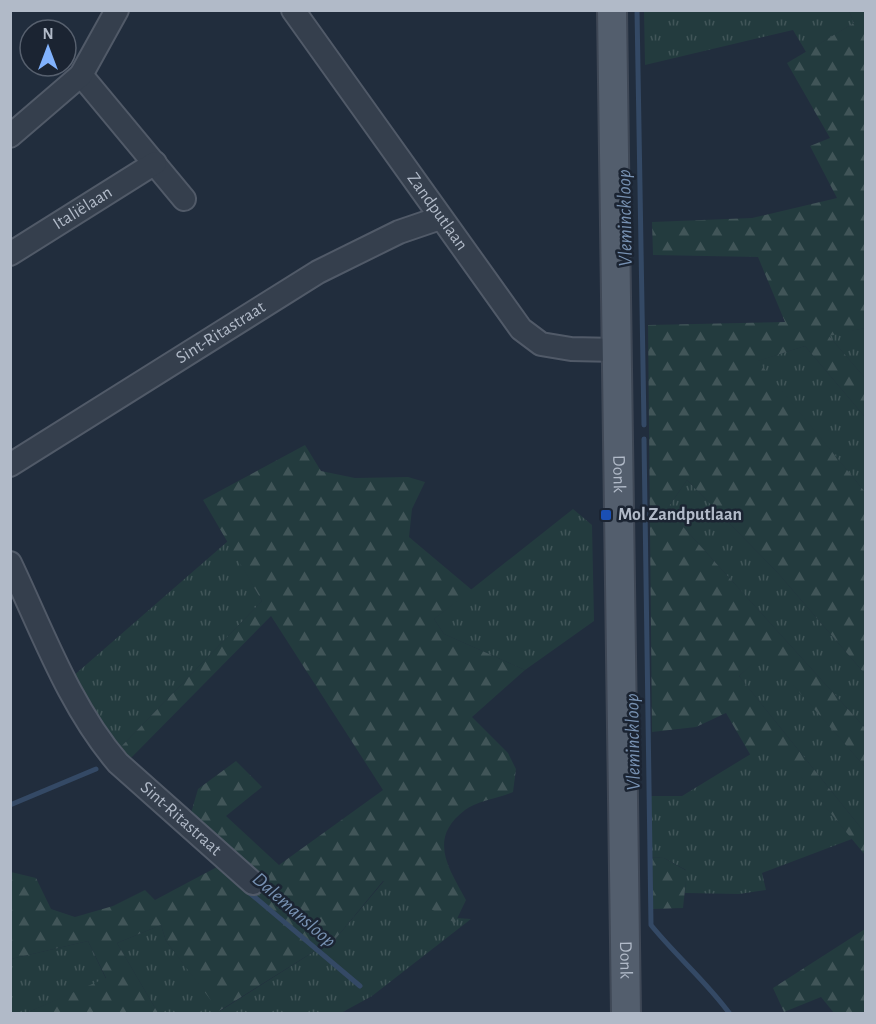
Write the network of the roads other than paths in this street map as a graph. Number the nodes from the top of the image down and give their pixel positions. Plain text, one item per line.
1 (117, 10) edge
2 (293, 10) edge
3 (612, 10) edge
4 (81, 75) junction
5 (10, 135) edge
6 (155, 163) junction
7 (184, 199) dead end
8 (440, 218) junction
9 (10, 254) edge
10 (617, 350) junction
11 (10, 465) edge
12 (10, 563) edge
13 (253, 883) dead end
14 (626, 1010) edge

1 - 4 street
2 - 8 street, Zandputlaan
3 - 10 main road, Donk
4 - 5 street
4 - 6 street
6 - 7 street
6 - 9 street, Italiëlaan
8 - 10 street, Zandputlaan
8 - 11 street, Sint-Ritastraat
10 - 14 main road, Donk
12 - 13 street, Sint-Ritastraat

